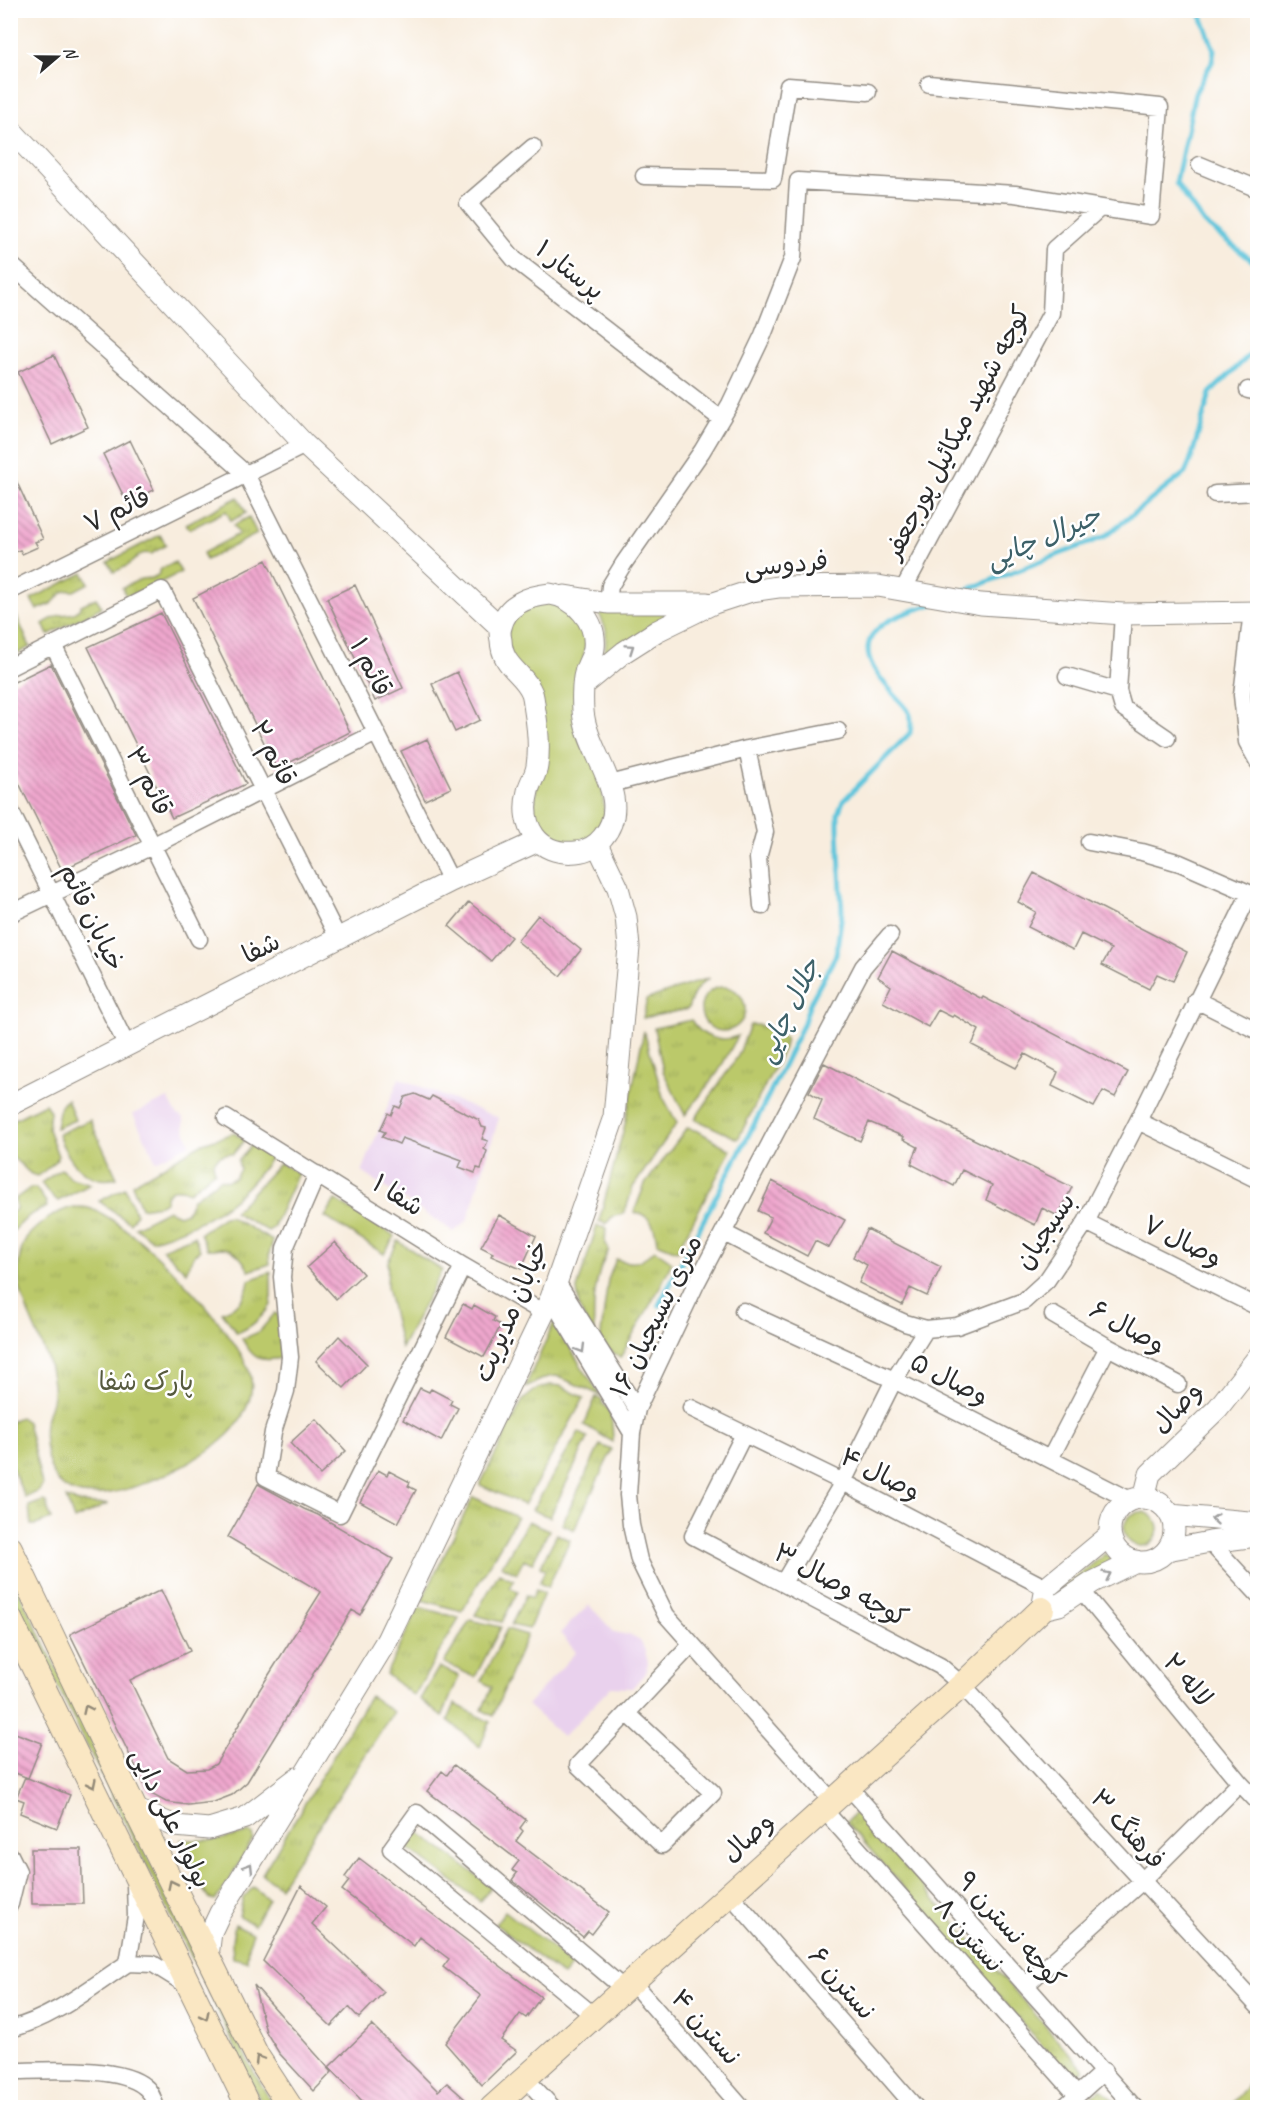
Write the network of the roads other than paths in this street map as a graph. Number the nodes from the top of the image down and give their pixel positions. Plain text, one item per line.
1 (929, 84) dead end
2 (868, 92) dead end
3 (10, 129) edge
4 (533, 147) dead end
5 (1200, 165) dead end
6 (644, 176) dead end
7 (773, 179) junction
8 (798, 181) junction
9 (1257, 189) edge
10 (1100, 208) junction
11 (10, 264) edge
12 (721, 418) junction
13 (305, 445) junction
14 (246, 474) junction
15 (1257, 492) edge
16 (1215, 494) dead end
17 (903, 590) junction
18 (10, 591) edge
19 (562, 596) junction
20 (608, 603) junction
21 (714, 603) junction
22 (1255, 611) edge
23 (1123, 614) junction
24 (500, 627) junction
25 (53, 645) junction
26 (10, 667) edge
27 (1066, 676) dead end
28 (584, 685) junction
29 (1118, 691) junction
30 (838, 731) dead end
31 (376, 733) junction
32 (1167, 738) dead end
33 (747, 749) junction
34 (1257, 762) edge
35 (610, 784) junction
36 (263, 790) junction
37 (10, 810) edge
38 (538, 841) junction
39 (1089, 842) dead end
40 (597, 844) junction
41 (152, 846) junction
42 (451, 881) junction
43 (52, 894) junction
44 (1254, 895) edge
45 (762, 906) dead end
46 (10, 914) edge
47 (890, 935) dead end
48 (338, 938) junction
49 (199, 939) dead end
50 (1196, 1000) junction
51 (1257, 1031) edge
52 (127, 1046) junction
53 (10, 1105) edge
54 (226, 1118) dead end
55 (1138, 1121) junction
56 (317, 1174) junction
57 (1257, 1180) edge
58 (1086, 1222) junction
59 (724, 1233) junction
60 (464, 1266) junction
61 (551, 1298) junction
62 (1257, 1307) edge
63 (743, 1311) dead end
64 (1053, 1315) dead end
65 (926, 1329) junction
66 (1108, 1347) junction
67 (1257, 1357) edge
68 (894, 1380) junction
69 (1178, 1384) dead end
70 (691, 1408) dead end
71 (637, 1409) junction
72 (632, 1433) junction
73 (744, 1434) junction
74 (1050, 1459) junction
75 (843, 1482) junction
76 (1137, 1499) junction
77 (1170, 1515) junction
78 (1257, 1530) edge
79 (1110, 1535) junction
80 (1210, 1542) junction
81 (10, 1548) edge
82 (1167, 1550) junction
83 (1136, 1561) junction
84 (783, 1583) junction
85 (1081, 1590) junction
86 (1257, 1594) edge
87 (1044, 1599) junction
88 (10, 1618) edge
89 (692, 1644) junction
90 (962, 1685) junction
91 (627, 1713) junction
92 (312, 1766) junction
93 (1240, 1783) junction
94 (835, 1798) junction
95 (1257, 1802) edge
96 (135, 1809) junction
97 (10, 1855) edge
98 (134, 1872) junction
99 (1142, 1882) junction
100 (729, 1893) junction
101 (10, 1904) edge
102 (208, 1957) junction
103 (128, 1963) junction
104 (627, 1984) junction
105 (1026, 1986) junction
106 (191, 1988) junction
107 (1257, 2006) edge
108 (593, 2015) junction
109 (10, 2029) edge
110 (10, 2071) edge
111 (1104, 2071) junction
112 (525, 2078) junction
113 (1077, 2095) junction
114 (246, 2104) edge
115 (156, 2108) edge
116 (291, 2108) edge
117 (492, 2108) edge
118 (553, 2108) edge
119 (742, 2108) edge
120 (916, 2108) edge
121 (1063, 2108) edge
122 (1135, 2108) edge

1 - 10 street
2 - 7 street
3 - 13 street
4 - 12 street, پرستار ۱
5 - 9 street
6 - 7 street
7 - 8 street
8 - 10 street
8 - 12 street
10 - 17 street, کوچه شهید میکائیل پورجعفر
11 - 14 street
12 - 20 street
13 - 14 street, قائم ۷
13 - 24 street
14 - 18 street, قائم ۷
14 - 31 street, قائم ۱
15 - 16 street
17 - 21 street, فردوسی
17 - 23 street, فردوسی
19 - 20 street
19 - 24 street
19 - 28 street
20 - 21 street
28 -> 21 street, فردوسی
22 - 23 street, فردوسی
22 - 34 street
23 - 29 street
24 - 38 street
25 - 26 street
25 - 36 street, قائم ۲
25 - 41 street, قائم ۳
27 - 29 street
28 - 35 street
29 - 32 street
30 - 33 street
31 - 36 street
31 - 42 street, قائم ۱
33 - 35 street
33 - 45 street
35 - 40 street
36 - 41 street
36 - 48 street, قائم ۲
37 - 43 street, خیابان قائم
38 - 40 street
38 - 42 street, شفا
39 - 44 street
40 - 61 street, خیابان مدیریت
41 - 43 street
41 - 49 street, قائم ۳
42 - 48 street, شفا
43 - 46 street
43 - 52 street, خیابان قائم
44 - 50 street, بسیجیان
47 - 59 street, ۱۶ متری بسیجیان
48 - 52 street, شفا
50 - 51 street
50 - 55 street, بسیجیان
52 - 53 street, شفا
54 - 56 street, شفا ۱
55 - 57 street
55 - 58 street, بسیجیان
56 - 60 street, شفا ۱
56 - 60 street
58 - 62 street, وصال ۷
58 - 65 street, بسیجیان
59 - 65 street, بسیجیان
59 - 71 street, ۱۶ متری بسیجیان
60 - 61 street, شفا ۱
61 - 71 street
61 -> 72 street
61 - 92 street, خیابان مدیریت
63 - 68 street, وصال ۵
64 - 66 street, وصال ۶
65 - 68 street
66 - 69 street, وصال ۶
66 - 74 street
67 - 76 street, وصال
68 - 74 street, وصال ۵
68 - 75 street
70 - 73 street, وصال ۴
71 - 72 street, ۱۶ متری بسیجیان
72 - 89 street, ۱۶ متری بسیجیان
73 - 75 street, وصال ۴
73 - 84 street, کوچه وصال ۳
74 - 76 street, وصال ۵
75 - 84 street
75 - 87 street, وصال ۴
76 - 77 street
76 - 79 street
78 -> 77 street
77 - 82 street
78 - 80 street
79 - 83 street
79 - 87 street
80 - 82 street
80 - 86 street
96 -> 81 main road, بولوار علی دایی
82 - 83 street
85 -> 83 street
84 - 90 street, کوچه وصال ۳
85 - 87 street
85 - 93 street, لاله ۲
87 - 90 main road, وصال
88 -> 98 main road
89 - 91 street
89 - 94 street, ۱۶ متری بسیجیان
90 - 94 main road, وصال
90 - 99 street, فرهنگ ۳
91 - 91 street
92 - 96 street, خیابان مدیریت
102 -> 92 street, خیابان مدیریت
93 - 95 street, لاله ۲
93 - 99 street
94 - 100 main road, وصال
94 - 105 street, کوچه نسترن ۹
94 - 113 street, نسترن ۸
102 -> 96 main road, بولوار علی دایی
97 - 101 street
98 - 103 street
98 - 106 main road
99 - 105 street
99 - 107 street, فرهنگ ۳
100 - 104 main road, وصال
100 - 120 street, نسترن ۶
116 -> 102 main road, بولوار علی دایی
103 - 106 street
103 - 109 street
104 - 108 main road, وصال
104 - 108 street, نسترن ۴
104 - 119 street, نسترن ۴
105 - 111 street, کوچه نسترن ۹
106 -> 114 main road
108 - 112 main road, وصال
110 - 115 street
111 - 113 street
111 - 122 street, کوچه نسترن ۹
112 - 117 main road, وصال
112 - 118 street
113 - 121 street

